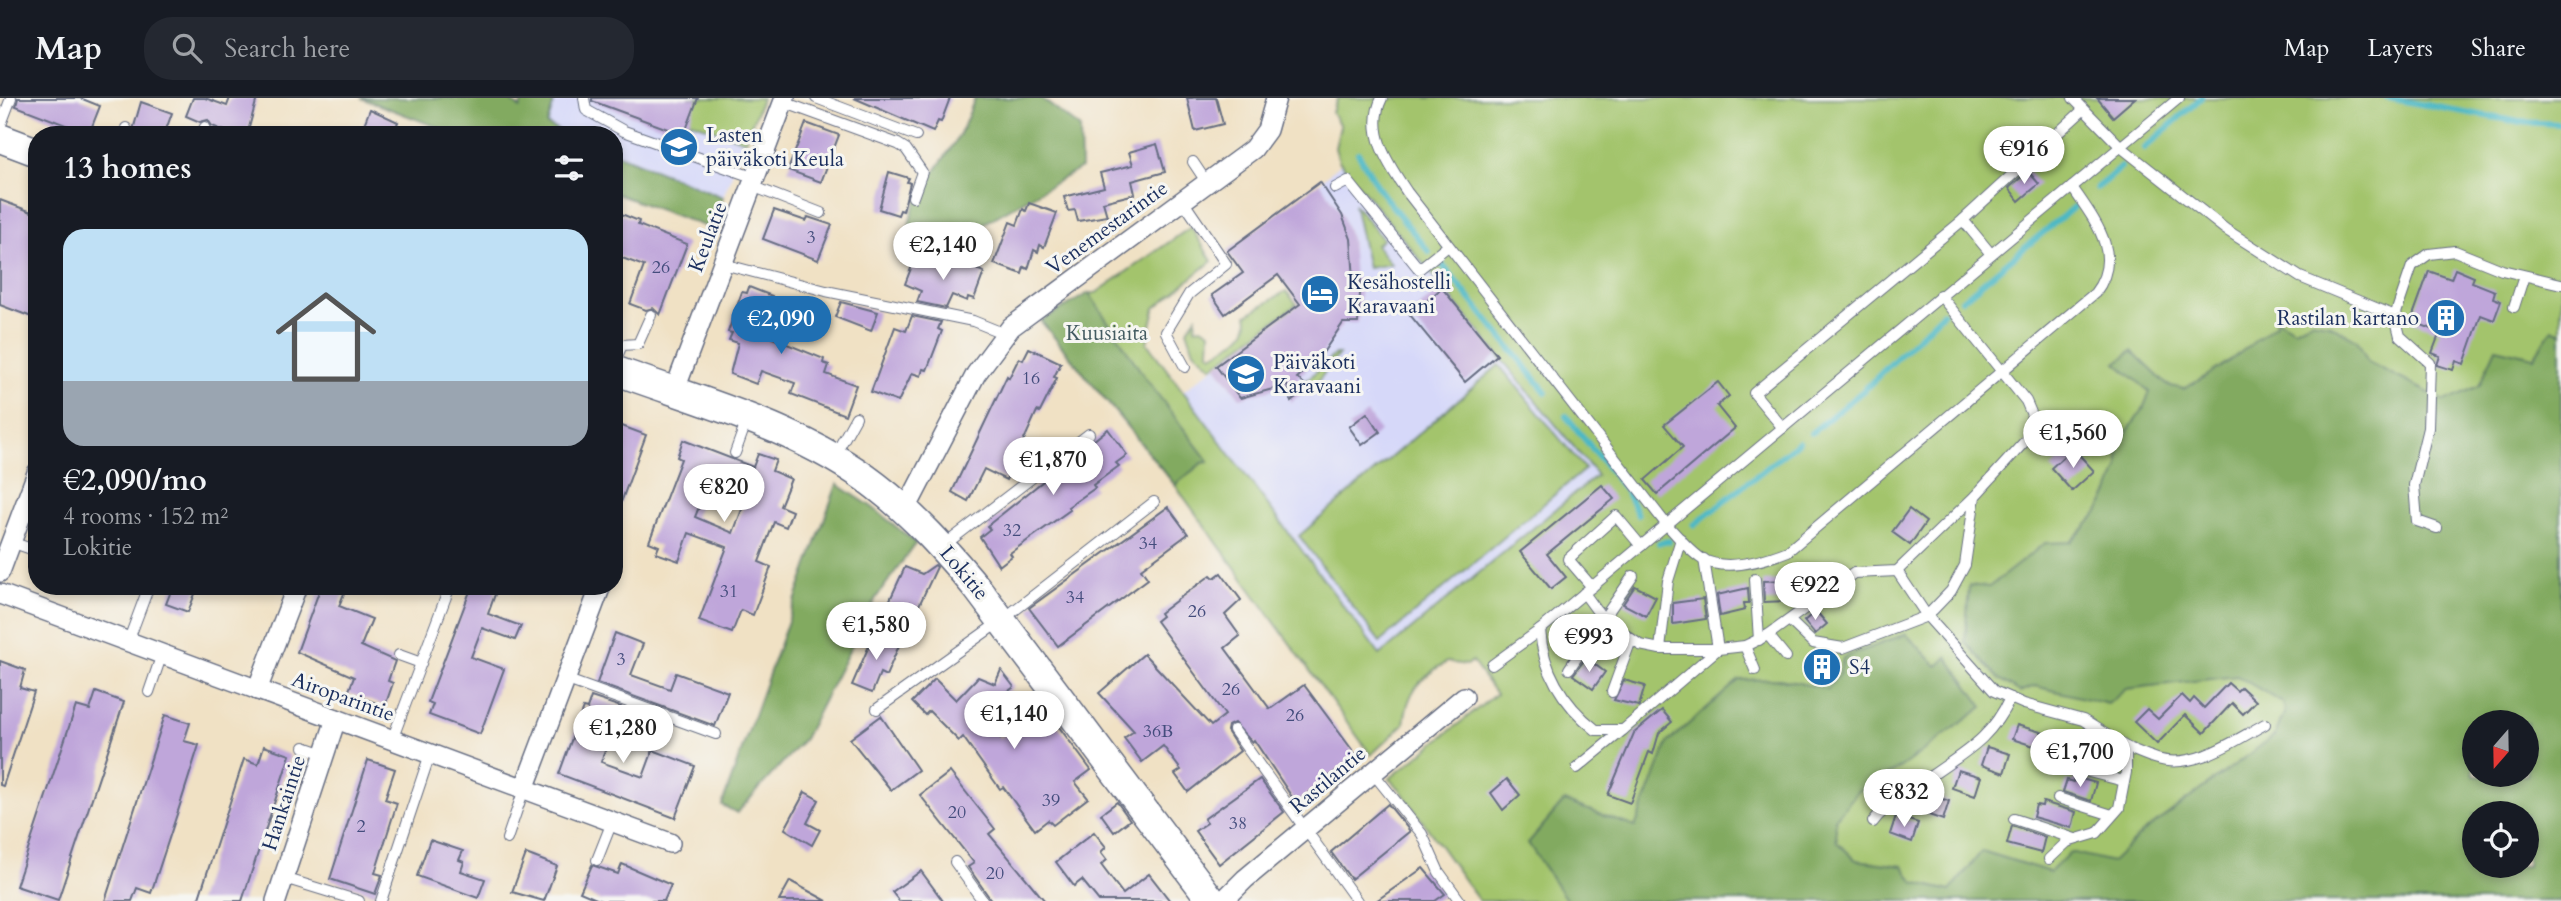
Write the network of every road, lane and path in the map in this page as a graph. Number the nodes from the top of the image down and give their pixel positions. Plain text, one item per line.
1 (11, 98) edge
2 (584, 98) edge
3 (816, 98) edge
4 (1276, 98) edge
5 (1382, 98) edge
6 (2179, 98) edge
7 (2074, 99) edge
8 (784, 100) edge
9 (2083, 110) junction
10 (615, 126) edge
11 (0, 127) edge
12 (623, 130) edge
13 (916, 136) dead end
14 (0, 138) edge
15 (2121, 147) junction
16 (28, 149) edge
17 (1193, 162) dead end
18 (753, 182) junction
19 (1207, 183) junction
20 (2073, 187) junction
21 (1335, 188) dead end
22 (913, 197) dead end
23 (1183, 201) junction
24 (821, 213) dead end
25 (1962, 220) junction
26 (1448, 246) junction
27 (1991, 254) junction
28 (723, 264) junction
29 (2524, 276) junction
30 (2561, 284) edge
31 (1940, 295) junction
32 (2514, 307) dead end
33 (651, 315) dead end
34 (2395, 316) junction
35 (1005, 334) junction
36 (623, 345) edge
37 (1185, 367) dead end
38 (2003, 371) junction
39 (623, 373) edge
40 (674, 392) junction
41 (856, 418) dead end
42 (747, 420) junction
43 (1783, 428) junction
44 (1089, 434) dead end
45 (735, 453) dead end
46 (833, 459) junction
47 (1975, 496) junction
48 (1154, 502) dead end
49 (28, 508) edge
50 (905, 511) junction
51 (1666, 524) junction
52 (2437, 528) dead end
53 (1681, 539) junction
54 (11, 542) junction
55 (1641, 545) junction
56 (943, 547) junction
57 (28, 548) edge
58 (1704, 559) junction
59 (1897, 571) junction
60 (0, 572) edge
61 (1633, 576) dead end
62 (1755, 579) dead end
63 (1588, 590) junction
64 (146, 595) edge
65 (294, 595) edge
66 (447, 595) edge
67 (597, 595) edge
68 (1, 597) edge
69 (1927, 616) junction
70 (1002, 620) junction
71 (1602, 620) junction
72 (1790, 621) junction
73 (1540, 630) junction
74 (1763, 638) junction
75 (1631, 640) junction
76 (128, 642) junction
77 (1745, 646) junction
78 (1660, 649) junction
79 (1718, 649) junction
80 (162, 654) junction
81 (399, 655) dead end
82 (1786, 657) dead end
83 (421, 663) junction
84 (1492, 665) dead end
85 (1569, 669) dead end
86 (1755, 670) dead end
87 (565, 680) junction
88 (257, 690) junction
89 (149, 692) dead end
90 (1612, 692) dead end
91 (1464, 697) dead end
92 (2010, 698) junction
93 (877, 709) dead end
94 (335, 719) junction
95 (2264, 724) dead end
96 (1234, 730) dead end
97 (1623, 730) junction
98 (716, 734) dead end
99 (392, 740) junction
100 (304, 747) dead end
101 (2126, 747) junction
102 (324, 754) junction
103 (430, 754) junction
104 (1577, 768) dead end
105 (1373, 772) junction
106 (2089, 772) dead end
107 (2124, 781) junction
108 (524, 789) junction
109 (2058, 798) dead end
110 (2112, 815) junction
111 (2014, 819) dead end
112 (612, 822) junction
113 (1873, 822) dead end
114 (1305, 828) junction
115 (507, 839) dead end
116 (2075, 840) junction
117 (670, 843) dead end
118 (2049, 859) dead end
119 (597, 860) dead end
120 (955, 862) dead end
121 (284, 878) junction
122 (276, 901) edge
123 (359, 901) edge
124 (381, 901) edge
125 (984, 901) edge
126 (1212, 901) edge
127 (1223, 901) edge
128 (1357, 901) edge
129 (1460, 901) edge

1 - 11 lane
2 - 10 lane
3 - 13 lane
4 - 19 street, Venemestarintie
5 - 26 lane
6 - 15 lane
7 - 9 lane
8 - 18 street, Keulatie
8 - 22 lane
9 - 15 lane
9 - 25 lane
12 - 18 lane
14 - 16 street
15 - 20 lane
15 - 34 lane
17 - 19 lane
18 - 24 lane
18 - 28 street, Keulatie
19 - 23 street, Venemestarintie
20 - 27 lane
20 - 38 lane
21 - 26 lane
23 - 35 street, Venemestarintie
23 - 37 lane
25 - 27 lane
25 - 43 lane
26 - 51 lane
27 - 31 lane
28 - 35 lane
28 - 40 street, Keulatie
29 - 30 lane
29 - 32 lane
29 - 34 lane
31 - 38 lane
31 - 43 lane
33 - 36 lane
34 - 52 lane
35 - 50 street, Venemestarintie
38 - 47 lane
38 - 58 lane
39 - 40 street, Lokitie
40 - 42 street, Lokitie
41 - 46 lane
42 - 45 lane
42 - 46 street, Lokitie
43 - 51 lane
44 - 56 lane
46 - 50 street, Lokitie
47 - 59 lane
47 - 69 lane
48 - 70 lane
49 - 54 street
50 - 56 street, Lokitie
51 - 53 lane
51 - 55 lane
53 - 58 lane
53 - 78 lane
54 - 57 lane
54 - 60 street
55 - 63 lane
55 - 63 lane
56 - 70 street, Lokitie
58 - 79 lane
59 - 69 lane
59 - 72 lane
61 - 71 lane
62 - 74 lane
63 - 71 lane
63 - 73 lane
64 - 76 lane
65 - 88 street
66 - 83 lane
67 - 87 street
68 - 76 street, Airoparintie
69 - 72 lane
69 - 92 lane
70 - 93 lane
70 - 126 street, Lokitie
71 - 75 lane
71 - 85 lane
72 - 74 lane
73 - 84 lane
73 - 97 lane
74 - 77 lane
74 - 82 lane
75 - 78 lane
75 - 90 lane
76 - 80 street, Airoparintie
77 - 79 lane
77 - 86 lane
78 - 79 lane
79 - 97 lane
80 - 88 street, Airoparintie
80 - 89 lane
81 - 83 lane
83 - 99 lane
87 - 98 lane
87 - 108 street
88 - 94 street, Airoparintie
91 - 105 street, Rastilantie
92 - 101 lane
92 - 113 lane
94 - 99 street, Airoparintie
94 - 102 street, Hankaintie
95 - 101 lane
96 - 114 lane
97 - 104 lane
99 - 103 street, Airoparintie
100 - 102 lane
101 - 107 lane
102 - 121 street, Hankaintie
103 - 108 street, Airoparintie
103 - 124 lane
105 - 114 street, Rastilantie
105 - 129 lane
106 - 107 lane
107 - 110 lane
108 - 112 street, Airoparintie
108 - 115 lane
109 - 110 lane
110 - 116 lane
111 - 116 lane
112 - 117 street, Airoparintie
112 - 119 lane
114 - 127 street, Rastilantie
114 - 128 lane
116 - 118 lane
120 - 125 lane
121 - 122 street, Hankaintie
121 - 123 lane

